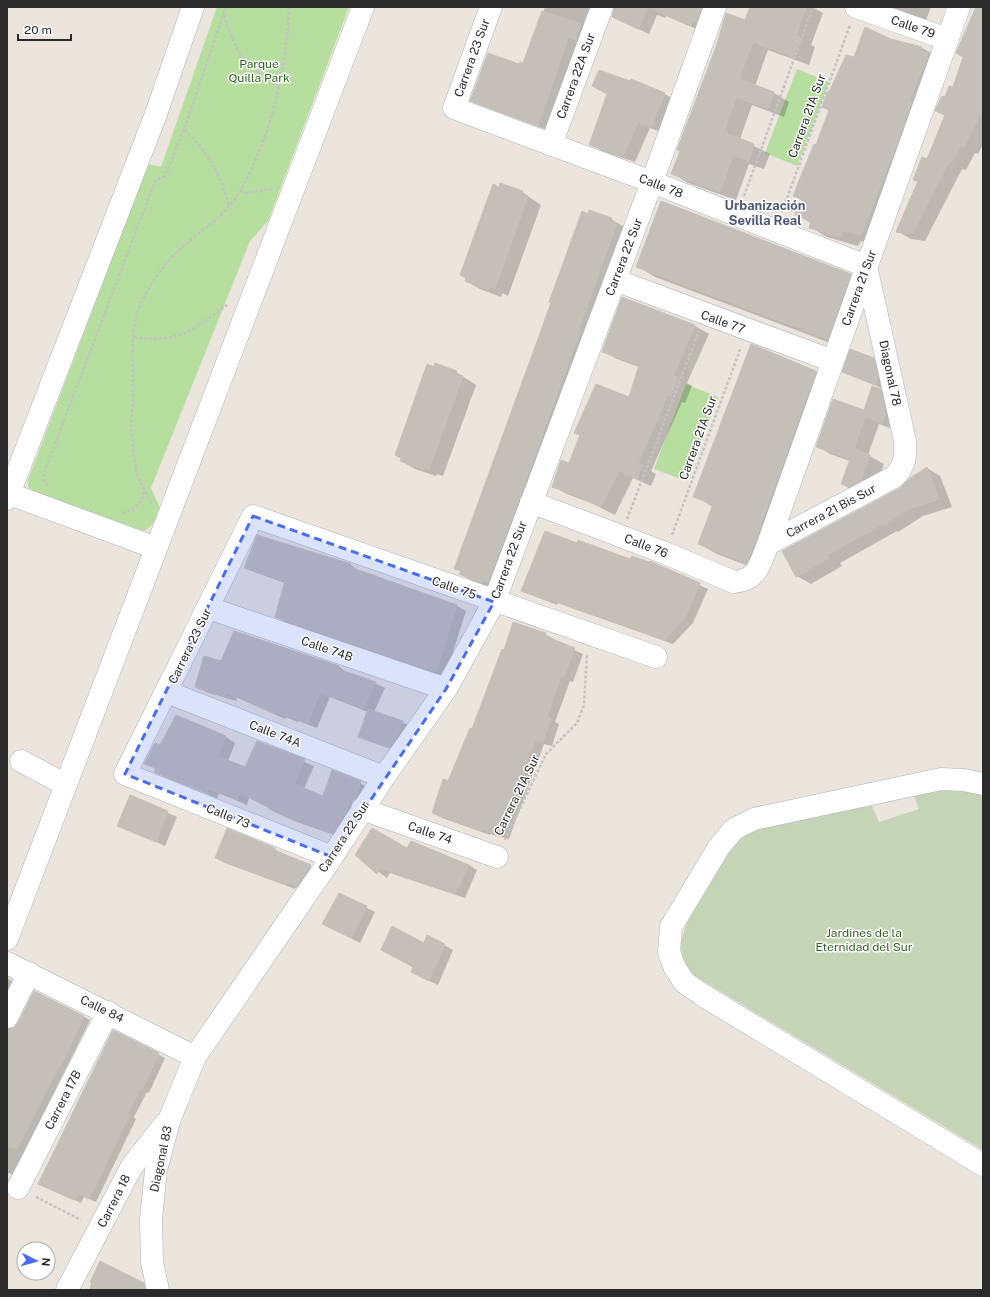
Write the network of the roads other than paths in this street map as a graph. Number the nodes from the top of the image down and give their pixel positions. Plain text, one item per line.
1 (193, 7) edge
2 (363, 7) edge
3 (491, 7) edge
4 (602, 7) edge
5 (715, 7) edge
6 (856, 7) edge
7 (959, 7) edge
8 (947, 39) junction
9 (454, 108) joint
10 (551, 145) junction
11 (652, 182) junction
12 (866, 266) junction
13 (614, 280) junction
14 (832, 361) junction
15 (894, 477) joint
16 (8, 495) edge
17 (530, 502) junction
18 (253, 516) joint
19 (768, 544) junction
20 (156, 548) junction
21 (758, 569) joint
22 (494, 602) junction
23 (209, 608) junction
24 (656, 657) dead end
25 (446, 689) junction
26 (167, 692) junction
27 (22, 761) dead end
28 (125, 774) joint
29 (384, 777) junction
30 (983, 784) edge
31 (66, 785) junction
32 (362, 809) junction
33 (332, 857) junction
34 (497, 857) road end
35 (7, 939) edge
36 (7, 963) edge
37 (29, 973) junction
38 (108, 1012) junction
39 (7, 1017) edge
40 (196, 1057) junction
41 (170, 1118) junction
42 (983, 1165) edge
43 (18, 1188) road end
44 (67, 1290) edge
45 (158, 1290) edge

1 - 16 street
2 - 20 street
3 - 9 street, Carrera 23 Sur
4 - 10 street, Carrera 22A Sur
5 - 11 street, Carrera 22 Sur
6 - 8 street, Calle 79
7 - 8 street, Carrera 21 Sur
8 - 12 street, Carrera 21 Sur
9 - 10 street, Calle 78
10 - 11 street, Calle 78
11 - 12 street, Calle 78
11 - 13 street, Carrera 22 Sur
12 - 14 street, Carrera 21 Sur
12 - 15 street, Diagonal 78
13 - 14 street, Calle 77
13 - 17 street, Carrera 22 Sur
14 - 19 street, Carrera 21 Sur
15 - 19 street, Carrera 21 Bis Sur
16 - 20 street
17 - 21 street, Calle 76
17 - 22 street, Carrera 22 Sur
18 - 22 street, Calle 75
18 - 23 street, Carrera 23 Sur
19 - 21 street, Carrera 21 Sur
20 - 31 street
22 - 24 street, Calle 75
22 - 25 street, Carrera 22 Sur
23 - 25 street, Calle 74B
23 - 26 street, Carrera 23 Sur
25 - 29 street, Carrera 22 Sur
26 - 28 street, Carrera 23 Sur
26 - 29 street, Calle 74A
27 - 31 street
28 - 33 street, Calle 73
29 - 32 street, Carrera 22 Sur
30 - 42 street
31 - 35 street
32 - 33 street, Carrera 22 Sur
32 - 34 street, Calle 74
33 - 40 street, Carrera 22 Sur
36 - 37 street, Calle 84
37 - 38 street, Calle 84
37 - 39 street
38 - 40 street, Calle 84
38 - 43 street, Carrera 17B
40 - 41 street, Diagonal 83
41 - 44 street, Carrera 18
41 - 45 street, Diagonal 83

